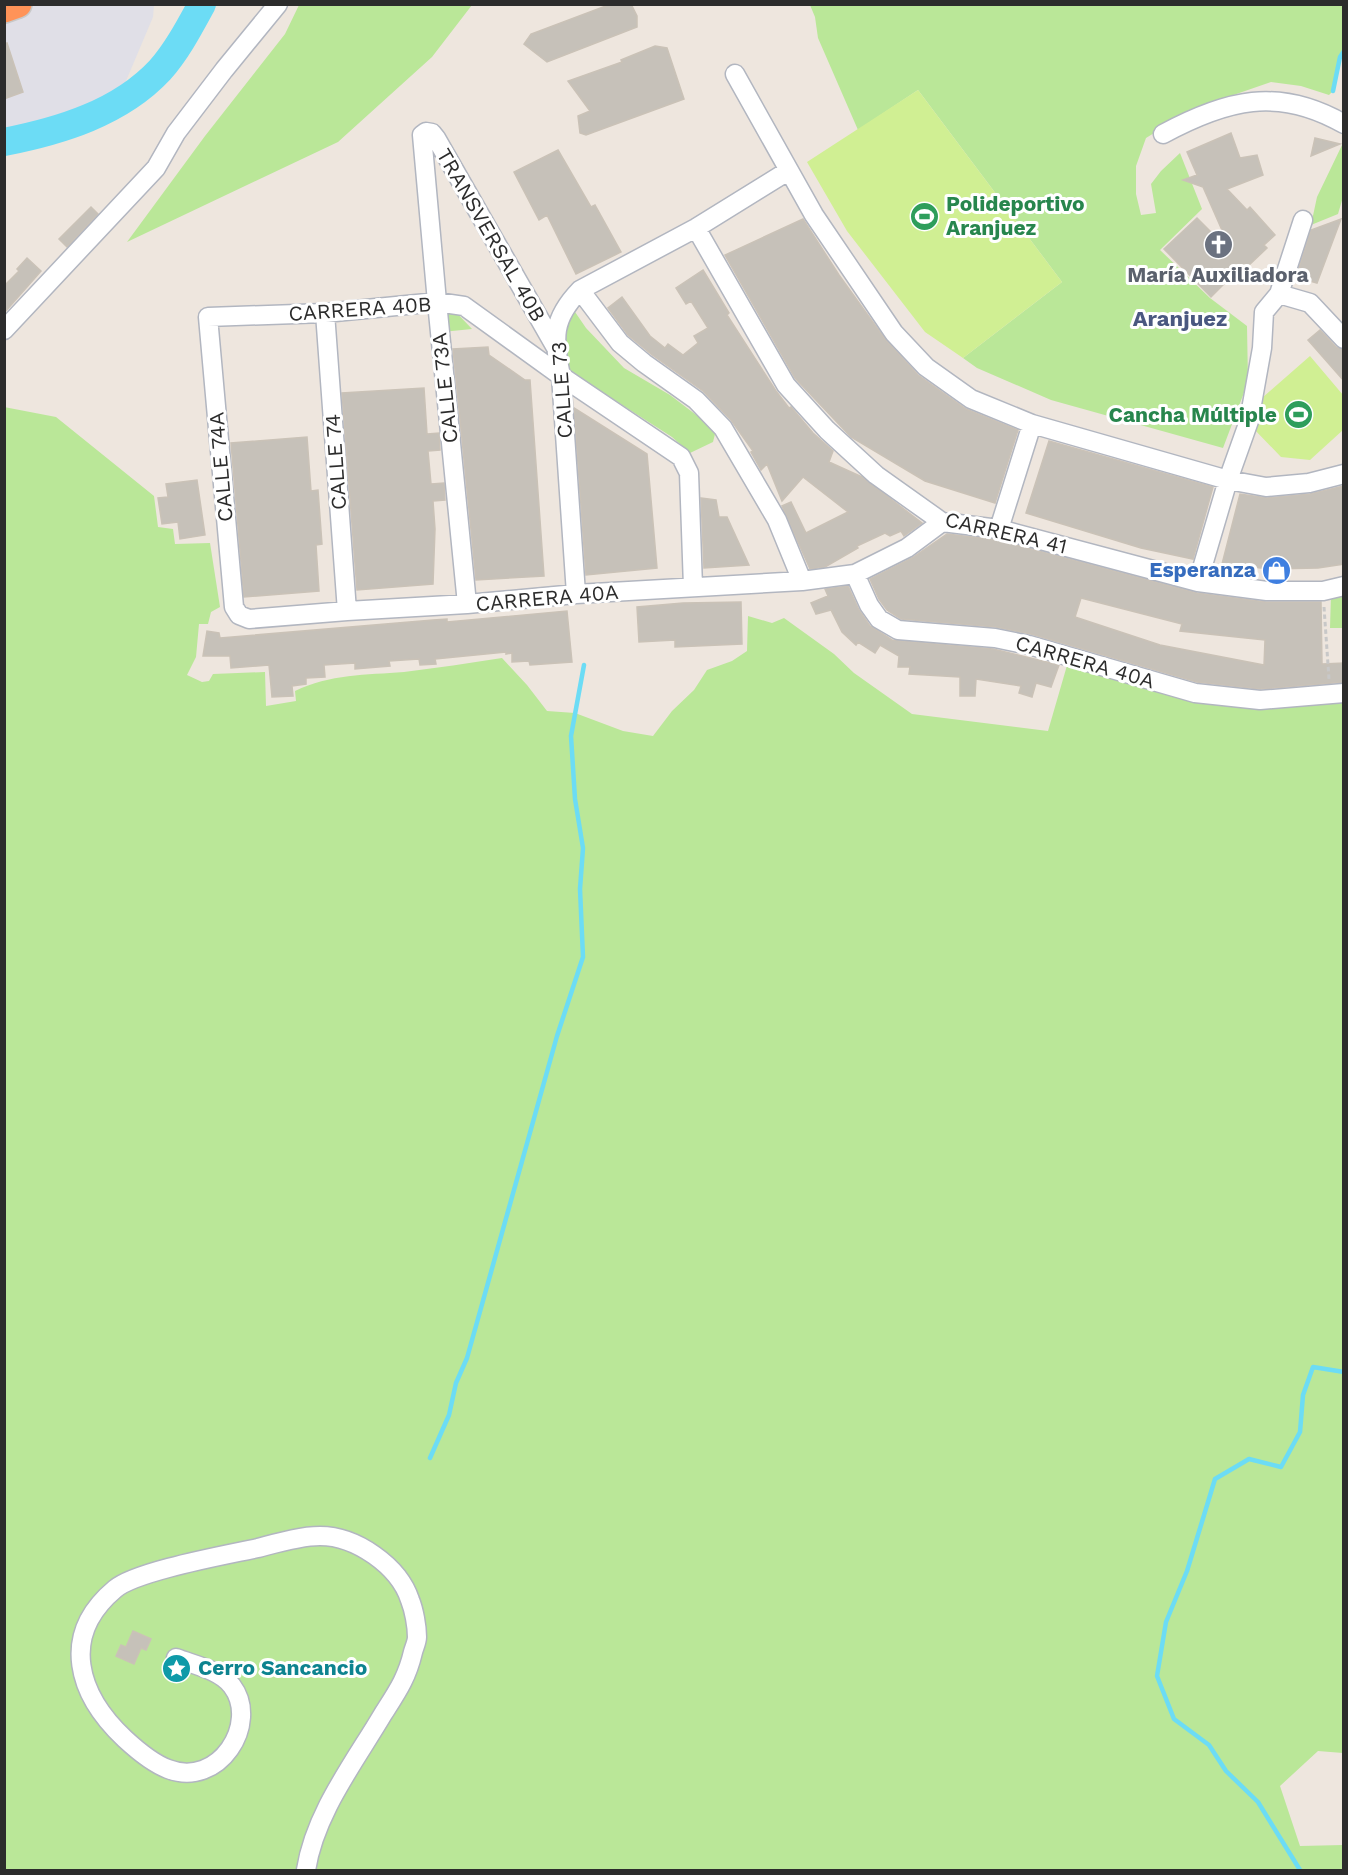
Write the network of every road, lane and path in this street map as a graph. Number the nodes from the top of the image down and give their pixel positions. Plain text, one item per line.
1 (18, 4) edge
2 (278, 4) edge
3 (4, 9) edge
4 (735, 74) dead end
5 (1344, 124) edge
6 (1163, 134) dead end
7 (422, 135) joint
8 (788, 171) junction
9 (1303, 220) dead end
10 (696, 228) junction
11 (580, 290) junction
12 (1279, 294) junction
13 (437, 302) junction
14 (325, 313) junction
15 (208, 317) joint
16 (4, 330) edge
17 (1344, 339) edge
18 (555, 346) junction
19 (561, 376) junction
20 (1032, 424) junction
21 (1344, 474) edge
22 (1228, 480) junction
23 (942, 522) junction
24 (999, 529) junction
25 (855, 574) junction
26 (801, 581) junction
27 (1198, 582) junction
28 (1344, 586) edge
29 (693, 587) junction
30 (1323, 591) junction
31 (576, 594) junction
32 (467, 604) junction
33 (347, 611) junction
34 (239, 615) joint
35 (1337, 693) edge
36 (176, 1658) dead end
37 (306, 1870) edge

1 - 3 highway
2 - 16 street
4 - 8 street
5 - 6 street
7 - 13 street, CALLE 73A
7 - 18 street, TRANSVERSAL 40B
8 - 10 street, CALLE 73
8 - 20 street
9 - 12 street
10 - 11 street, CALLE 73
10 - 23 street, CARRERA 41
11 - 18 street, CALLE 73
11 - 26 street
12 - 17 street
12 - 22 street
13 - 14 street, CARRERA 40B
13 - 19 street, CARRERA 40B
13 - 32 street, CALLE 73A
14 - 15 street, CARRERA 40B
14 - 33 street, CALLE 74
15 - 34 street, CALLE 74A
18 - 19 street, CALLE 73
19 - 29 street, CARRERA 40B
19 - 31 street, CALLE 73
20 - 22 street
20 - 24 street
21 - 22 street
22 - 27 street
23 - 24 street, CARRERA 41
23 - 25 street, CARRERA 40A
24 - 27 street, CARRERA 41
25 - 26 street, CARRERA 40A
25 - 35 street, CARRERA 40A
26 - 29 street, CARRERA 40A
27 - 30 street, CARRERA 41
28 - 30 street, CARRERA 41
29 - 31 street, CARRERA 40A
30 - 35 path
31 - 32 street, CARRERA 40A
32 - 33 street, CARRERA 40A
33 - 34 street, CARRERA 40A
36 - 37 street

